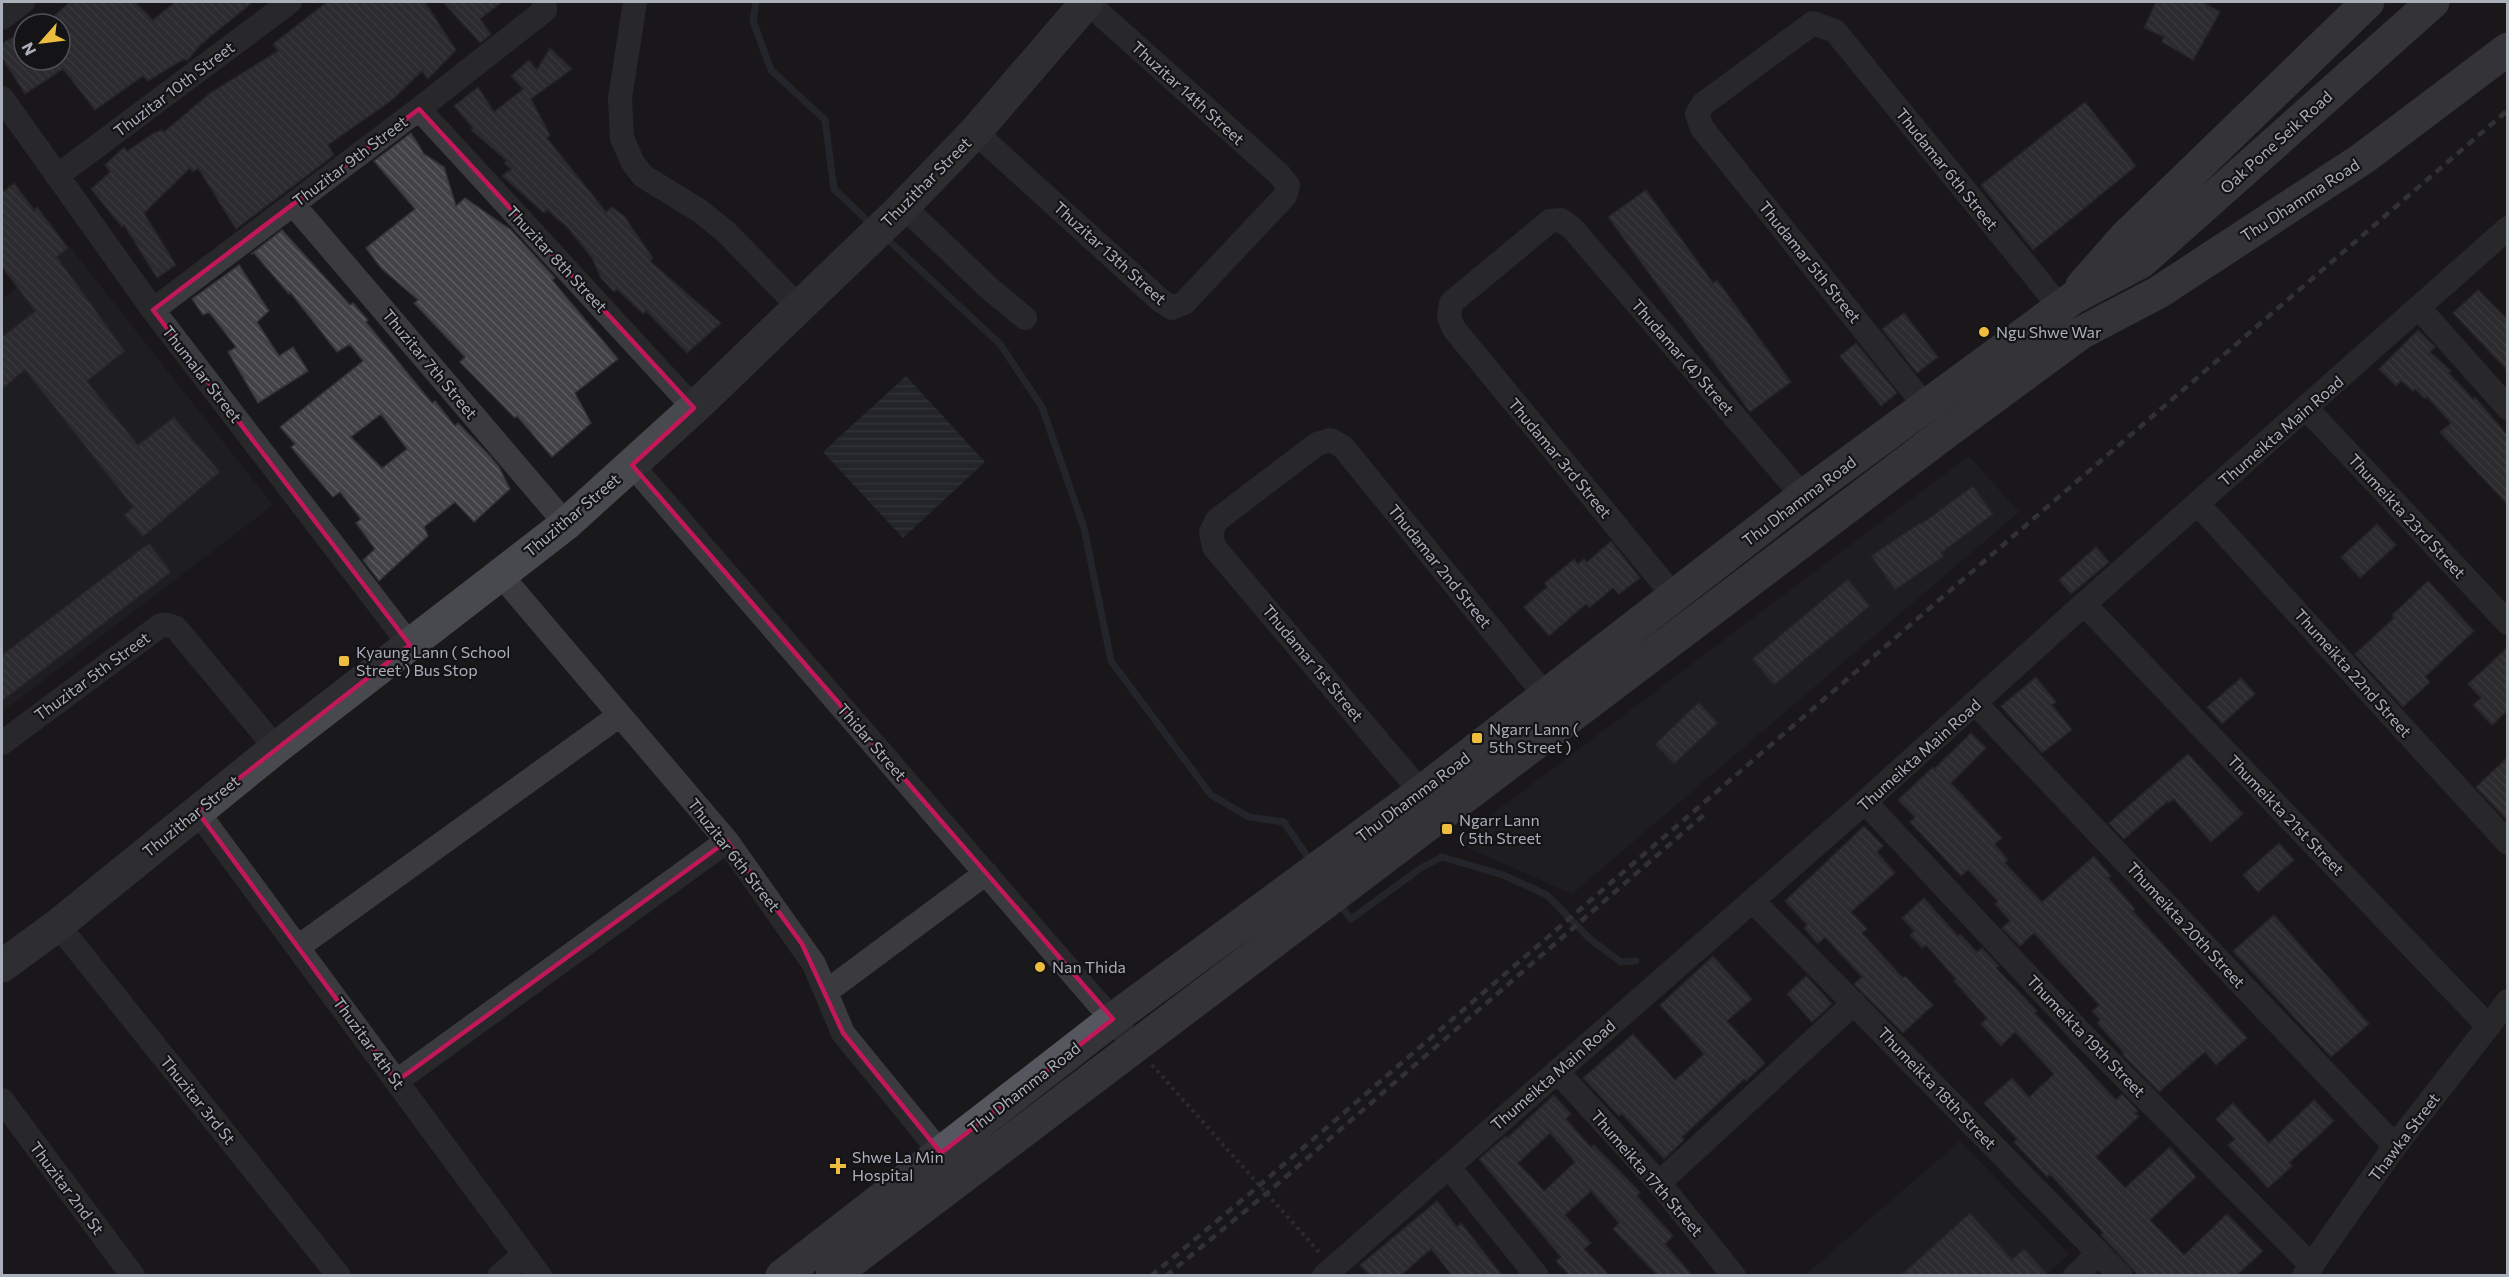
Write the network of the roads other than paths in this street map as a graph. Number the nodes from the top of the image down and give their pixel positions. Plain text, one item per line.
1 (23, 2) edge
2 (290, 2) edge
3 (635, 2) edge
4 (1087, 2) edge
5 (2433, 2) edge
6 (2361, 3) edge
7 (544, 6) edge
8 (2, 18) edge
9 (1835, 31) joint
10 (2508, 49) edge
11 (2, 98) edge
12 (419, 109) junction
13 (975, 132) junction
14 (57, 176) junction
15 (1288, 185) joint
16 (293, 204) junction
17 (900, 209) junction
18 (1561, 219) joint
19 (2508, 228) edge
20 (2128, 269) junction
21 (2067, 302) junction
22 (798, 306) junction
23 (2419, 308) junction
24 (153, 310) junction
25 (1025, 318) dead end
26 (2081, 333) junction
27 (1926, 407) junction
28 (694, 408) junction
29 (2306, 408) junction
30 (2508, 408) edge
31 (1331, 440) joint
32 (632, 465) junction
33 (1803, 496) junction
34 (2198, 504) junction
35 (566, 524) junction
36 (500, 574) junction
37 (1674, 596) junction
38 (2084, 604) junction
39 (2508, 623) edge
40 (410, 645) junction
41 (1545, 695) junction
42 (1976, 704) junction
43 (620, 715) junction
44 (2, 743) edge
45 (276, 748) junction
46 (1421, 792) junction
47 (1865, 802) junction
48 (197, 811) junction
49 (727, 841) junction
50 (2508, 843) edge
51 (986, 873) junction
52 (1753, 901) junction
53 (58, 925) junction
54 (298, 947) junction
55 (2, 966) edge
56 (826, 992) junction
57 (2508, 1001) edge
58 (1854, 1003) junction
59 (1113, 1019) junction
60 (2488, 1026) junction
61 (1135, 1045) junction
62 (1557, 1071) junction
63 (397, 1082) junction
64 (2, 1100) edge
65 (2395, 1146) junction
66 (941, 1153) junction
67 (1449, 1167) junction
68 (1659, 1184) junction
69 (851, 1241) junction
70 (2099, 1253) junction
71 (524, 1256) junction
72 (2308, 1271) edge
73 (1332, 1273) edge
74 (133, 1275) edge
75 (339, 1275) edge
76 (499, 1275) edge
77 (540, 1275) edge
78 (782, 1275) edge
79 (832, 1275) edge
80 (1537, 1275) edge
81 (1734, 1275) edge
82 (2075, 1275) edge
83 (2121, 1275) edge

1 - 8 street
2 - 14 street, Thuzitar 10th Street
3 - 22 street
4 - 13 main road, Thuzithar Street
4 - 15 street, Thuzitar 14th Street
5 - 20 main road, Oak Pone Seik Road
6 - 21 main road, Thu Dhamma Road
7 - 12 street, Thuzitar 9th Street
9 - 21 street, Thudamar 6th Street
9 - 27 street, Thudamar 5th Street
10 - 26 main road, Thu Dhamma Road
11 - 14 street, Thumalar Street
12 - 16 street, Thuzitar 9th Street
12 - 28 street, Thuzitar 8th Street
13 - 15 street, Thuzitar 13th Street
13 - 17 main road, Thuzithar Street
14 - 24 street, Thumalar Street
16 - 24 street, Thuzitar 9th Street
16 - 35 street, Thuzitar 7th Street
17 - 22 main road, Thuzithar Street
17 - 25 street
18 - 33 street, Thudamar (4) Street
18 - 37 street, Thudamar 3rd Street
19 - 23 street, Thumeikta Main Road
20 - 21 main road, Thu Dhamma Road
20 - 26 main road, Thu Dhamma Road
21 - 27 main road, Thu Dhamma Road
22 - 28 main road, Thuzithar Street
23 - 29 street, Thumeikta Main Road
23 - 30 street
24 - 40 street, Thumalar Street
26 - 61 main road, Thu Dhamma Road
27 - 33 main road, Thu Dhamma Road
28 - 32 main road, Thuzithar Street
29 - 34 street, Thumeikta Main Road
29 - 39 street, Thumeikta 23rd Street
31 - 41 street, Thudamar 2nd Street
31 - 46 street, Thudamar 1st Street
32 - 35 main road, Thuzithar Street
32 - 51 street, Thidar Street
33 - 37 main road, Thu Dhamma Road
34 - 38 street, Thumeikta Main Road
34 - 50 street, Thumeikta 22nd Street
35 - 36 main road, Thuzithar Street
36 - 40 main road, Thuzithar Street
36 - 43 street, Thuzitar 6th Street
37 - 41 main road, Thu Dhamma Road
38 - 42 street, Thumeikta Main Road
38 - 60 street, Thumeikta 21st Street
40 - 45 main road, Thuzithar Street
41 - 46 main road, Thu Dhamma Road
42 - 47 street, Thumeikta Main Road
42 - 65 street, Thumeikta 20th Street
43 - 49 street, Thuzitar 6th Street
43 - 54 street
44 - 45 street, Thuzitar 5th Street
45 - 48 main road, Thuzithar Street
46 - 59 main road, Thu Dhamma Road
47 - 52 street, Thumeikta Main Road
47 - 72 street, Thumeikta 19th Street
48 - 53 main road, Thuzithar Street
48 - 54 street, Thuzitar 4th St
49 - 56 street, Thuzitar 6th Street
49 - 63 street
51 - 56 street
51 - 59 street, Thidar Street
52 - 58 street, Thumeikta 18th Street
52 - 62 street, Thumeikta Main Road
53 - 55 main road, Thuzithar Street
53 - 75 street, Thuzitar 3rd St
54 - 63 street, Thuzitar 4th St
56 - 66 street, Thuzitar 6th Street
57 - 60 street, Thawka Street
58 - 68 street
58 - 70 street, Thumeikta 18th Street
59 - 61 street, Thidar Street
59 - 66 main road, Thu Dhamma Road
60 - 65 street, Thawka Street
61 - 69 main road, Thu Dhamma Road
62 - 67 street, Thumeikta Main Road
62 - 68 street, Thumeikta 17th Street
63 - 71 street, Thuzitar 4th St
64 - 74 street, Thuzitar 2nd St
65 - 72 street, Thawka Street
66 - 69 main road, Thu Dhamma Road
67 - 73 street, Thumeikta Main Road
67 - 80 street
68 - 81 street, Thumeikta 17th Street
69 - 78 main road, Thu Dhamma Road
69 - 79 main road, Thu Dhamma Road
70 - 82 street
70 - 83 street, Thumeikta 18th Street
71 - 76 street
71 - 77 street, Thuzitar 4th St

